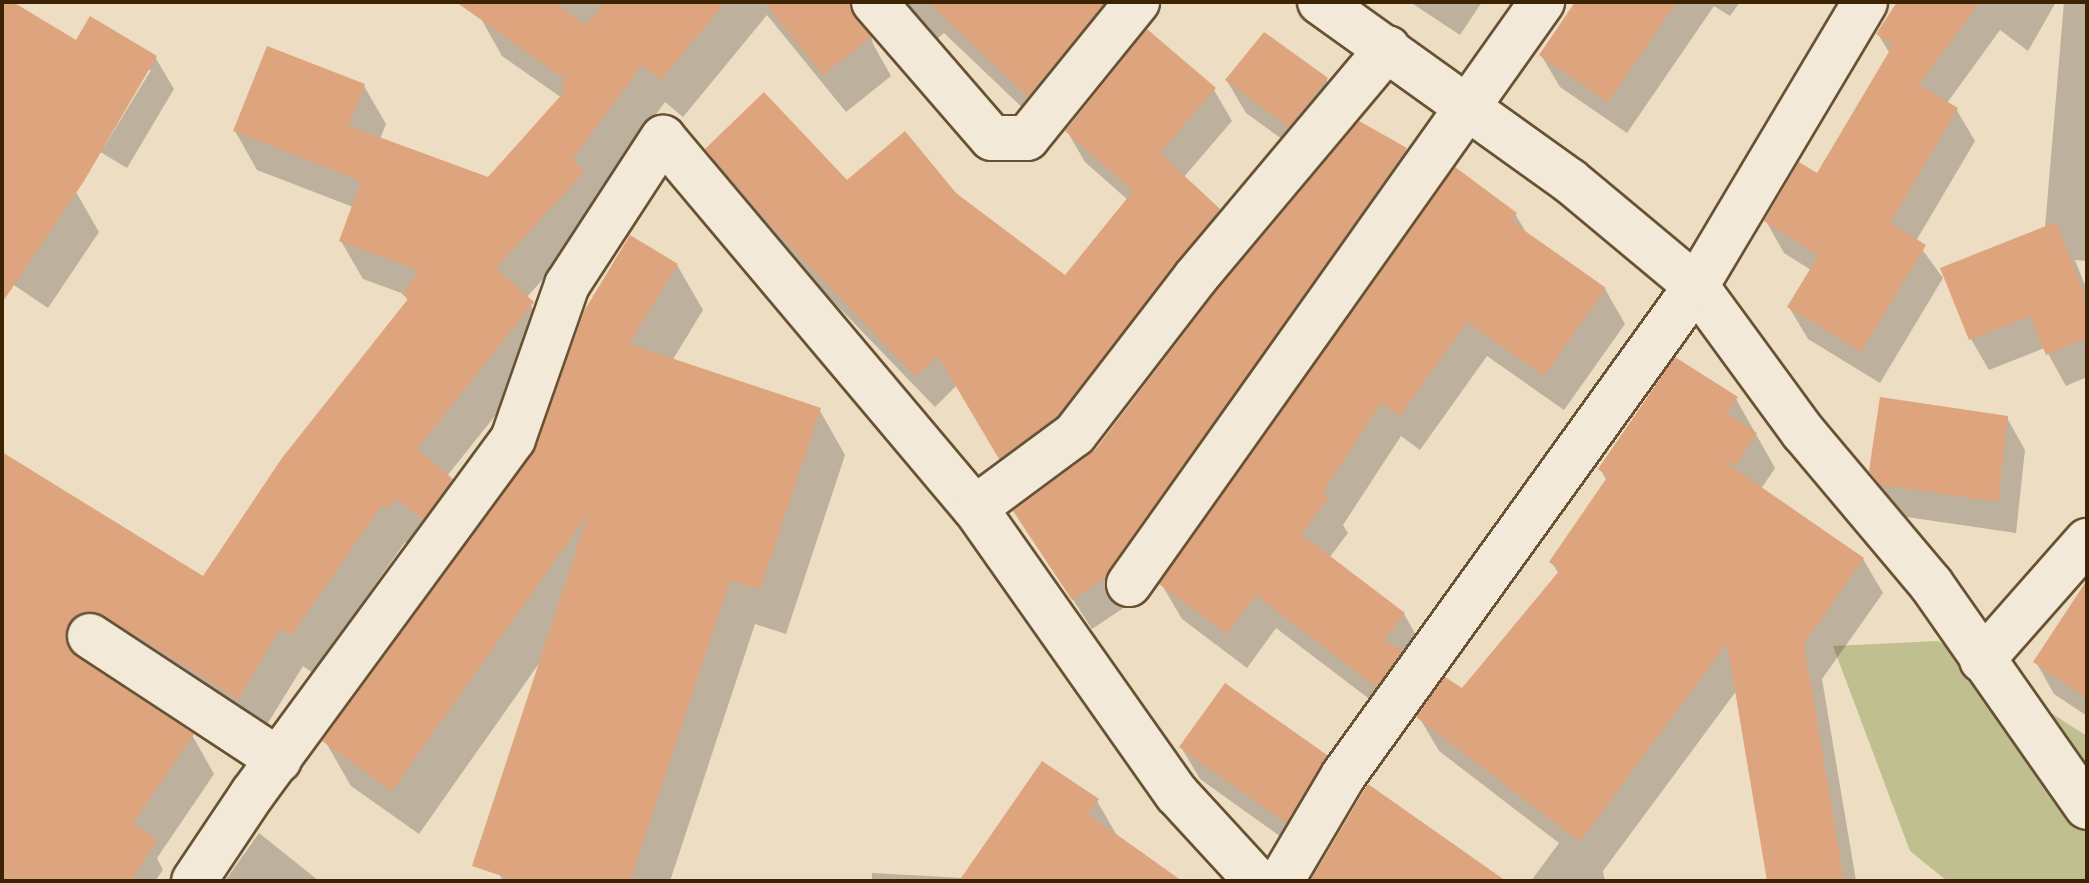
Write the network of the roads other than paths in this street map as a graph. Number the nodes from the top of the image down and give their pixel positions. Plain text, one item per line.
1 (874, 2) edge
2 (1137, 2) edge
3 (1320, 2) edge
4 (1542, 2) edge
5 (1865, 2) edge
6 (1388, 48) junction
7 (1470, 107) junction
8 (1696, 286) junction
9 (975, 508) junction
10 (2087, 541) edge
11 (1129, 584) dead end
12 (90, 636) dead end
13 (1982, 660) junction
14 (279, 760) junction
15 (2087, 807) edge
16 (194, 881) edge
17 (1257, 881) edge
18 (1281, 881) edge

1 - 2 street
3 - 6 street
4 - 7 street
5 - 8 street
6 - 7 street
6 - 9 street
7 - 8 street
7 - 11 street
8 - 13 street
8 - 18 street
9 - 14 street
9 - 17 street
10 - 13 street
12 - 14 street
13 - 15 street
14 - 16 street

